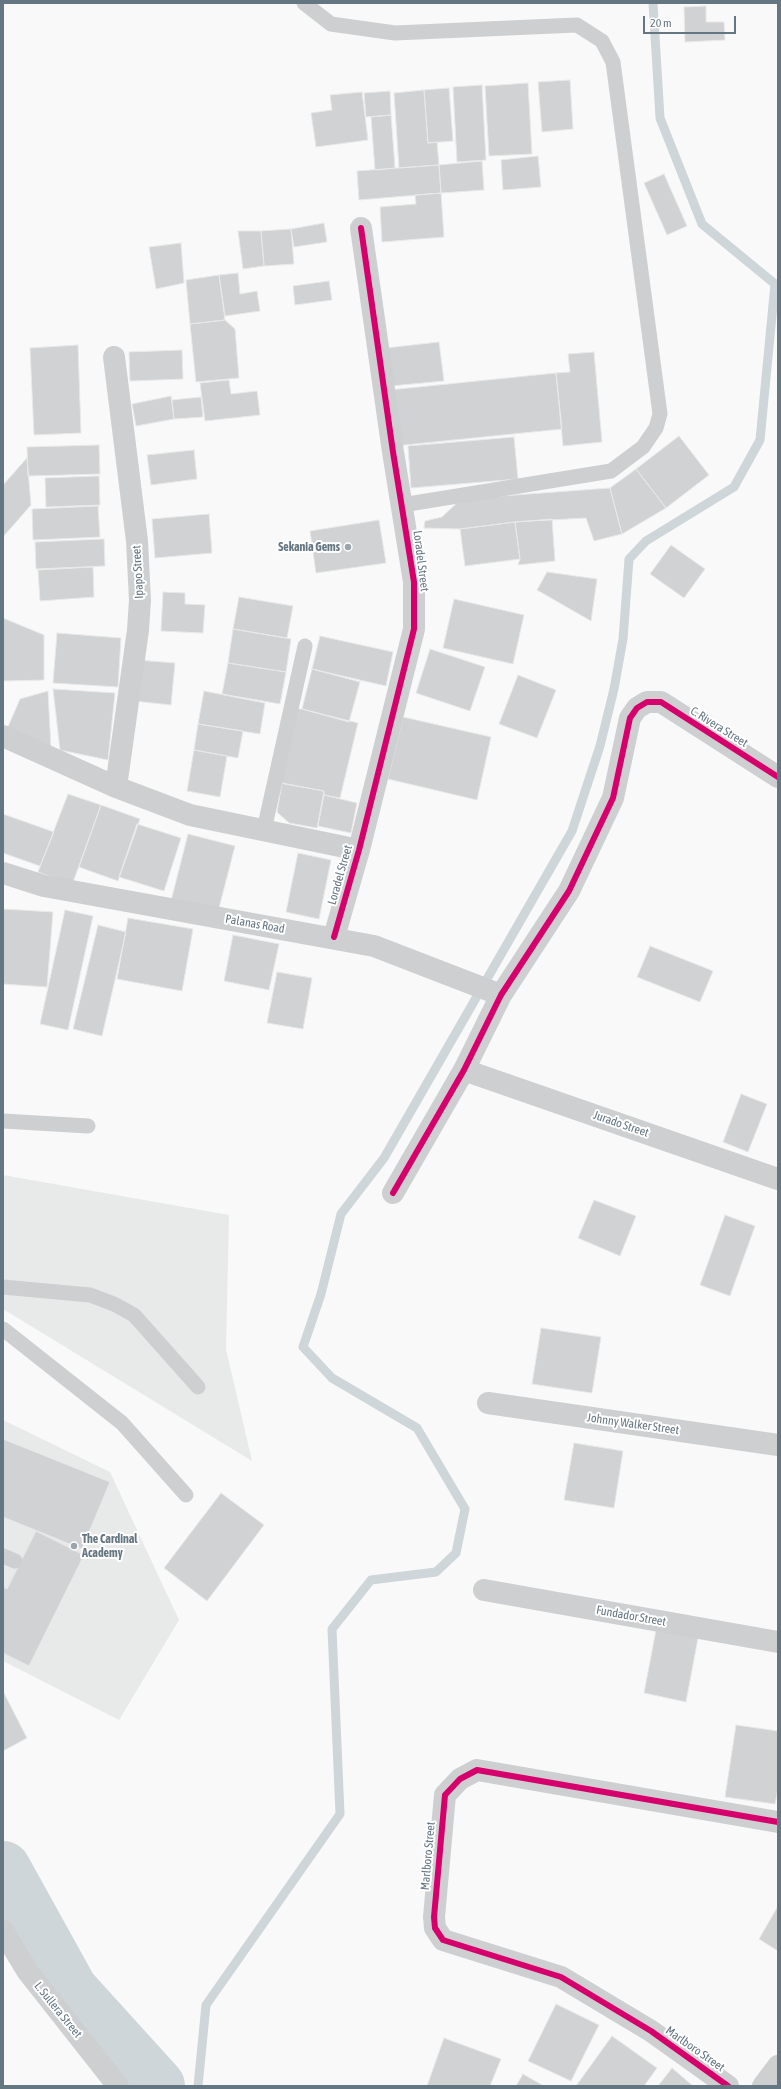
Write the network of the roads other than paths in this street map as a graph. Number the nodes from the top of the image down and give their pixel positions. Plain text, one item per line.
1 (304, 3) edge
2 (360, 228) dead end
3 (114, 358) dead end
4 (402, 505) junction
5 (305, 646) dead end
6 (3, 736) edge
7 (778, 777) edge
8 (116, 787) junction
9 (264, 830) junction
10 (359, 850) junction
11 (3, 872) edge
12 (334, 938) junction
13 (497, 993) junction
14 (464, 1070) junction
15 (3, 1122) edge
16 (88, 1126) dead end
17 (778, 1179) edge
18 (393, 1193) dead end
19 (3, 1287) edge
20 (3, 1329) edge
21 (198, 1387) dead end
22 (488, 1403) dead end
23 (778, 1445) edge
24 (186, 1495) dead end
25 (484, 1590) dead end
26 (778, 1642) edge
27 (778, 1822) edge
28 (3, 1931) edge
29 (778, 2066) edge
30 (118, 2086) edge
31 (728, 2086) edge
32 (763, 2086) edge

1 - 4 lane
2 - 4 street, Loradel Street
3 - 8 street, Ipapo Street
4 - 10 street, Loradel Street
5 - 9 lane
6 - 8 street
7 - 13 street, C. Rivera Street
8 - 9 street
9 - 10 street
10 - 12 street, Loradel Street
11 - 12 street, Palanas Road
12 - 13 street, Palanas Road
13 - 14 street
14 - 17 street, Jurado Street
14 - 18 street
15 - 16 lane
19 - 21 lane
20 - 24 lane
22 - 23 street, Johnny Walker Street
25 - 26 street, Fundador Street
27 - 31 street, Marlboro Street
28 - 30 street, L. Sullera Street
29 - 32 street

